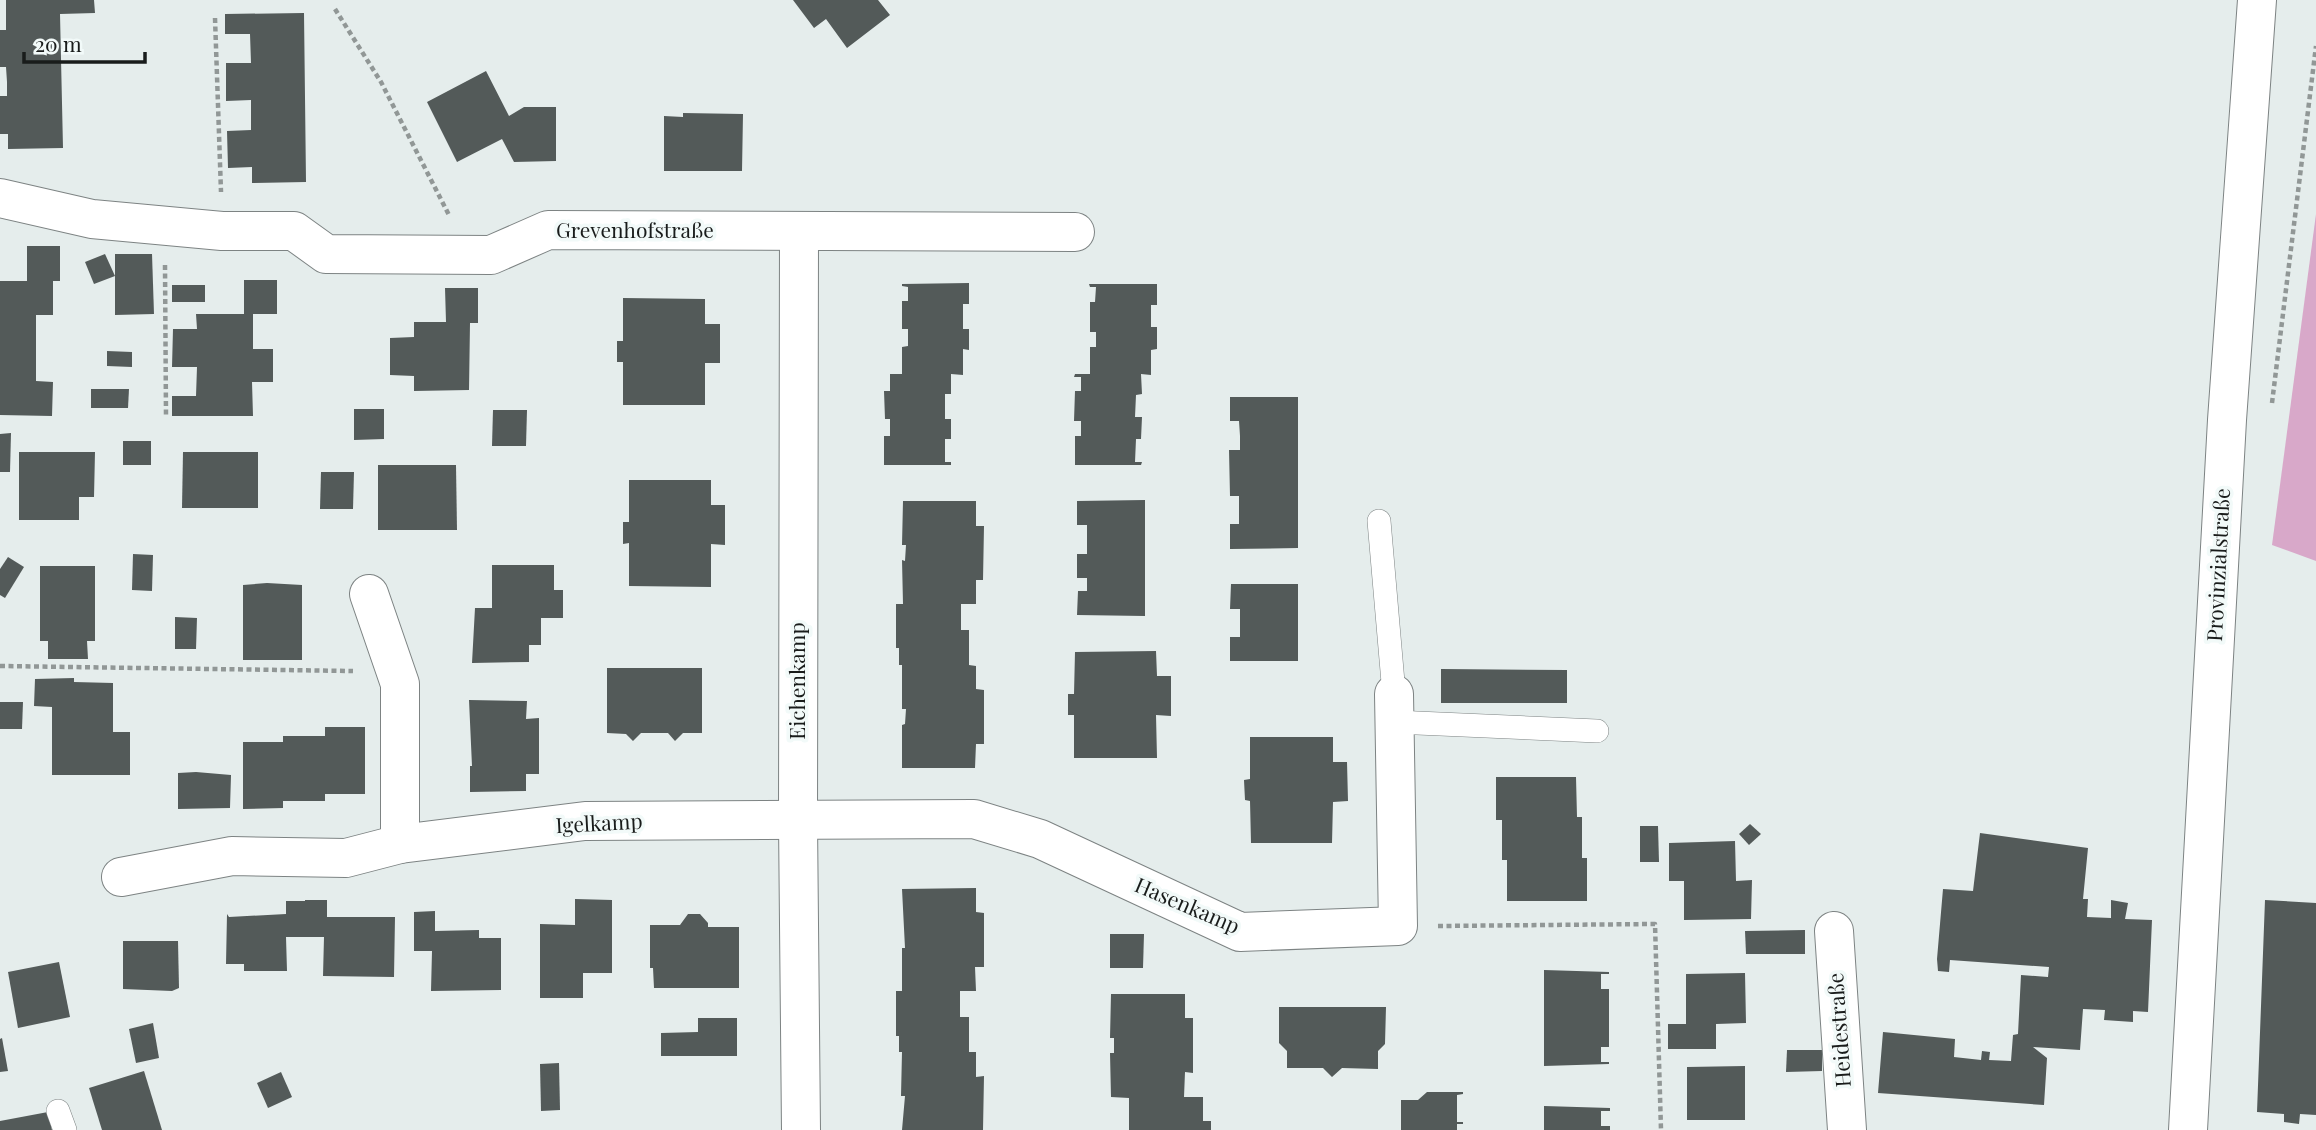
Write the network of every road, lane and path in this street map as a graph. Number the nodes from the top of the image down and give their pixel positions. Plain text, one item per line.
1 (2257, 0) edge
2 (335, 9) dead end
3 (215, 18) dead end
4 (0, 198) edge
5 (164, 226) junction
6 (222, 231) junction
7 (799, 231) junction
8 (1075, 232) dead end
9 (469, 255) junction
10 (166, 416) dead end
11 (1379, 521) dead end
12 (369, 594) dead end
13 (0, 666) edge
14 (396, 672) junction
15 (1394, 708) junction
16 (1597, 731) dead end
17 (798, 821) junction
18 (400, 844) junction
19 (121, 877) dead end
20 (1398, 926) junction
21 (1834, 931) dead end
22 (801, 1130) edge
23 (1661, 1130) edge
24 (1847, 1130) edge
25 (2188, 1130) edge

1 - 25 street, Provinzialstraße
2 - 9 path
3 - 6 path
4 - 5 street, Grevenhofstraße
5 - 6 street, Grevenhofstraße
5 - 10 path
6 - 9 street, Grevenhofstraße
7 - 8 street, Grevenhofstraße
7 - 9 street, Grevenhofstraße
7 - 17 street, Eichenkamp
11 - 15 lane
12 - 14 street
13 - 14 path
14 - 18 street
15 - 16 lane
15 - 20 street
17 - 18 street, Igelkamp
17 - 20 street, Hasenkamp
17 - 22 street, Eichenkamp
18 - 19 street, Igelkamp
20 - 23 path
21 - 24 street, Heidestraße

